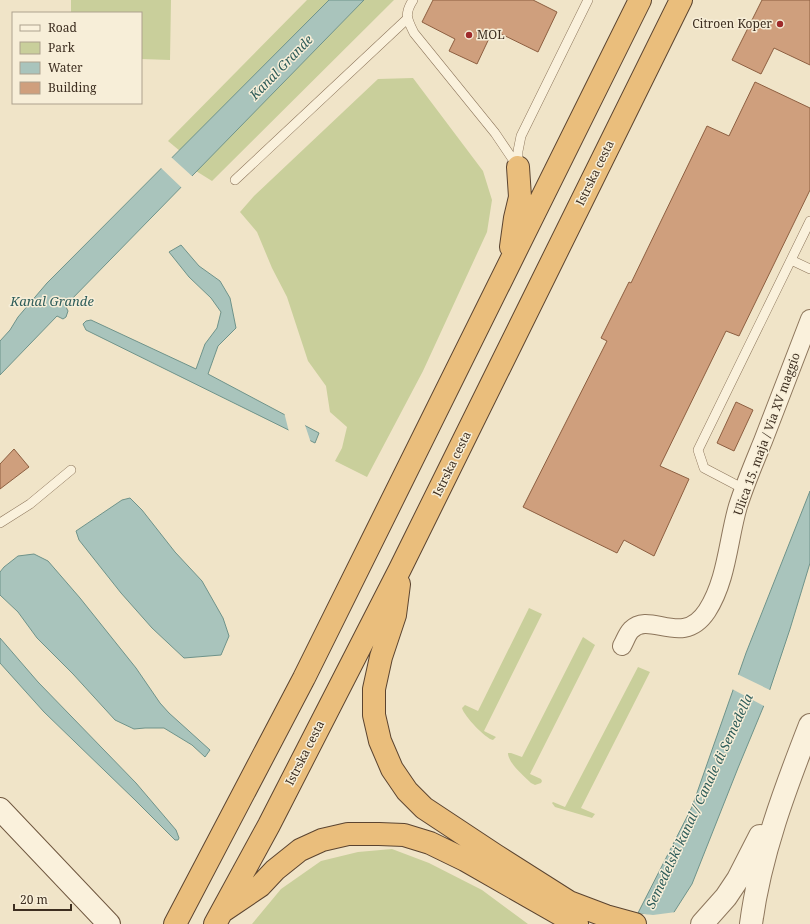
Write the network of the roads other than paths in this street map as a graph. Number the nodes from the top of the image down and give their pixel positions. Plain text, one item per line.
1 (413, 0) edge
2 (588, 0) edge
3 (640, 0) edge
4 (681, 0) edge
5 (407, 19) junction
6 (518, 167) junction
7 (235, 180) dead end
8 (810, 221) edge
9 (791, 260) junction
10 (509, 264) junction
11 (810, 269) edge
12 (810, 319) edge
13 (71, 470) dead end
14 (744, 489) junction
15 (0, 523) edge
16 (400, 569) junction
17 (622, 646) dead end
18 (810, 725) edge
19 (786, 787) junction
20 (0, 809) edge
21 (536, 902) junction
22 (180, 915) edge
23 (218, 918) edge
24 (109, 924) edge
25 (166, 924) edge
26 (560, 924) edge
27 (577, 924) edge
28 (636, 924) edge
29 (702, 924) edge
30 (751, 924) edge

1 - 5 lane
2 - 6 lane
3 - 10 highway
4 - 16 highway, Istrska cesta
5 - 6 lane
5 - 7 lane
6 - 10 highway
8 - 9 lane
9 - 11 lane
9 - 14 lane
10 - 22 highway
12 - 14 street, Ulica 15. maja / Via XV maggio
13 - 15 lane
14 - 17 street, Ulica 15. maja / Via XV maggio
16 - 23 highway, Istrska cesta
16 - 28 highway
18 - 19 street
19 - 29 street
19 - 30 street
20 - 24 street
21 - 23 highway
21 - 26 highway
21 - 27 highway
22 - 25 highway

